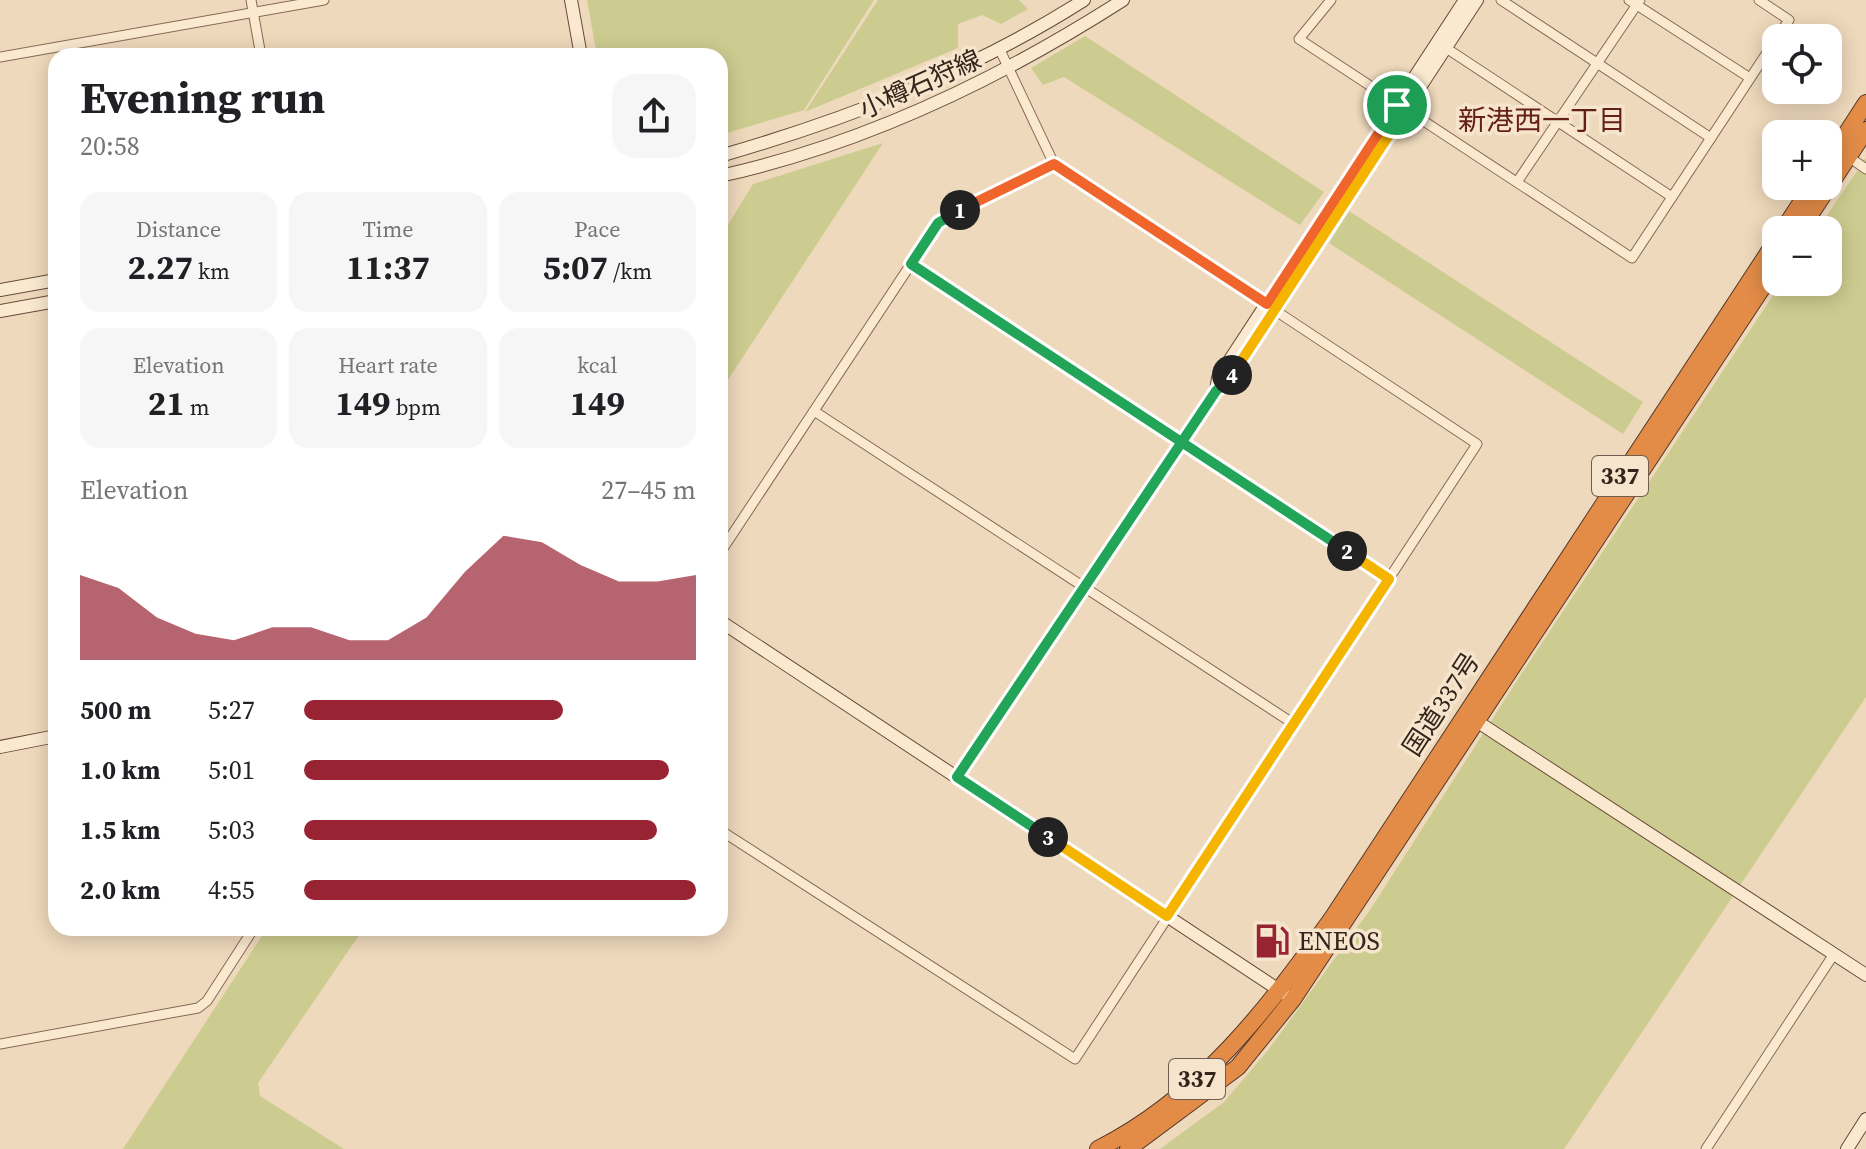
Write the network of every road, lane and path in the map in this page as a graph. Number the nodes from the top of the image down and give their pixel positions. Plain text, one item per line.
1 (251, 0) edge
2 (324, 0) edge
3 (571, 0) edge
4 (1084, 0) edge
5 (1123, 0) edge
6 (1331, 0) edge
7 (1465, 0) edge
8 (1477, 0) edge
9 (1501, 0) edge
10 (1759, 0) edge
11 (1635, 2) edge
12 (253, 13) junction
13 (1786, 24) edge
14 (1442, 45) junction
15 (52, 48) edge
16 (260, 48) edge
17 (580, 48) edge
18 (48, 49) edge
19 (1000, 50) junction
20 (0, 57) edge
21 (1762, 60) edge
22 (1597, 63) junction
23 (1008, 69) junction
24 (1750, 78) junction
25 (1866, 103) edge
26 (1401, 107) junction
27 (1558, 122) junction
28 (1866, 130) edge
29 (1711, 138) junction
30 (1842, 148) edge
31 (1842, 152) edge
32 (728, 154) edge
33 (1842, 158) edge
34 (1054, 164) junction
35 (1866, 169) edge
36 (728, 174) edge
37 (1517, 182) junction
38 (1672, 197) junction
39 (1762, 263) edge
40 (911, 264) junction
41 (48, 281) edge
42 (1762, 288) edge
43 (0, 290) edge
44 (48, 302) edge
45 (1271, 306) junction
46 (0, 311) edge
47 (814, 411) junction
48 (1181, 442) junction
49 (728, 541) edge
50 (1389, 579) junction
51 (1084, 589) junction
52 (728, 626) edge
53 (1471, 717) junction
54 (1294, 724) junction
55 (48, 738) edge
56 (0, 747) edge
57 (957, 777) junction
58 (728, 835) edge
59 (1167, 916) junction
60 (249, 936) edge
61 (1834, 954) junction
62 (1866, 975) edge
63 (1287, 995) junction
64 (0, 1044) edge
65 (1866, 1119) edge
66 (1098, 1149) edge
67 (1128, 1149) edge
68 (1706, 1149) edge
69 (1847, 1149) edge

1 - 12 street
2 - 12 street
3 - 17 street
4 - 19 street, 小樽石狩線
5 - 23 street, 小樽石狩線
6 - 26 street
7 - 14 street
8 - 14 street
9 - 22 street
10 - 13 street
11 - 22 street
11 - 24 street
12 - 15 street
12 - 16 street
14 - 26 street
14 - 27 street
18 - 20 street
19 - 23 street
19 - 32 street, 小樽石狩線
21 - 24 street
22 - 27 street
22 - 29 street
23 - 34 street
23 - 36 street, 小樽石狩線
24 - 29 street
25 - 30 highway
26 - 37 street
26 - 45 street
27 - 37 street
27 - 38 street
28 - 31 highway
29 - 38 street
33 - 35 street
34 - 40 street
34 - 45 street
37 - 38 street
39 - 53 highway, 国道337号 / 337
40 - 47 street
40 - 48 street
41 - 43 street
42 - 53 highway, 国道337号 / 337
44 - 46 street
45 - 48 street
45 - 50 street
47 - 49 street
47 - 51 street
48 - 50 street
48 - 51 street
50 - 54 street
51 - 54 street
51 - 57 street
52 - 57 street
53 - 61 street
53 - 63 highway, 国道337号 / 337
54 - 59 street
55 - 56 street
57 - 59 street
58 - 59 street
59 - 63 street
60 - 64 street
61 - 62 street
61 - 68 street
63 - 66 highway, 国道337号 / 337
63 - 67 highway, 国道337号 / 337
65 - 69 street

